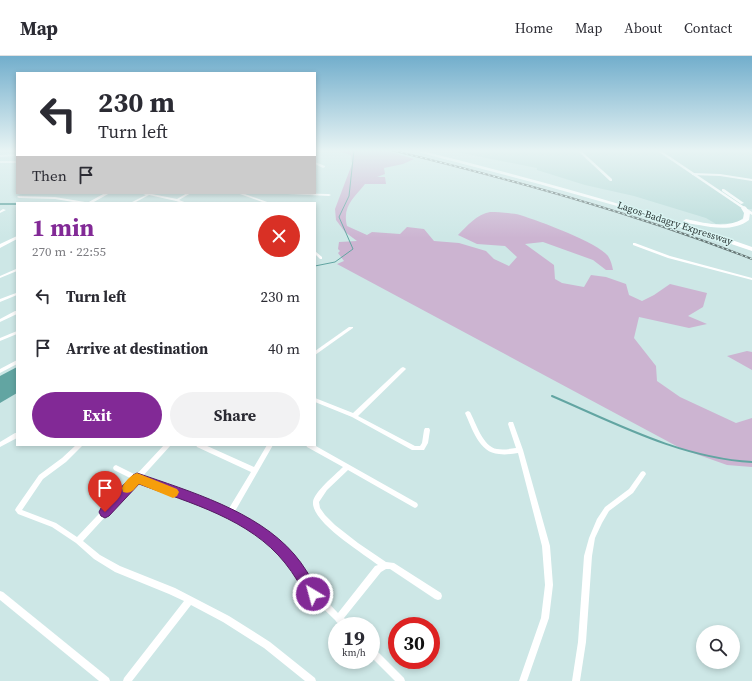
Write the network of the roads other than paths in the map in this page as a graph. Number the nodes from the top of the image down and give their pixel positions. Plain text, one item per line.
1 (529, 179) edge
2 (545, 179) edge
3 (701, 179) edge
4 (706, 179) edge
5 (106, 194) edge
6 (110, 194) edge
7 (145, 194) edge
8 (187, 194) edge
9 (242, 194) edge
10 (308, 194) edge
11 (148, 195) junction
12 (329, 195) dead end
13 (19, 197) dead end
14 (177, 200) junction
15 (79, 202) edge
16 (90, 202) edge
17 (95, 202) edge
18 (134, 202) edge
19 (182, 202) edge
20 (265, 202) edge
21 (744, 208) junction
22 (752, 209) edge
23 (752, 214) edge
24 (678, 219) junction
25 (16, 237) edge
26 (634, 244) dead end
27 (0, 245) edge
28 (752, 245) edge
29 (752, 249) edge
30 (316, 253) edge
31 (321, 258) dead end
32 (16, 270) edge
33 (0, 277) edge
34 (752, 279) edge
35 (16, 294) edge
36 (0, 301) edge
37 (16, 313) edge
38 (0, 321) edge
39 (351, 328) dead end
40 (16, 332) edge
41 (0, 340) edge
42 (316, 352) edge
43 (16, 363) edge
44 (403, 369) dead end
45 (0, 371) edge
46 (316, 400) edge
47 (468, 413) dead end
48 (354, 416) junction
49 (510, 424) dead end
50 (427, 430) dead end
51 (16, 436) edge
52 (0, 445) edge
53 (79, 446) edge
54 (167, 446) edge
55 (201, 446) edge
56 (269, 446) edge
57 (311, 446) edge
58 (520, 450) junction
59 (347, 467) junction
60 (116, 468) dead end
61 (254, 470) junction
62 (643, 474) dead end
63 (137, 478) junction
64 (415, 505) dead end
65 (230, 514) junction
66 (78, 541) junction
67 (385, 565) junction
68 (0, 595) edge
69 (438, 596) dead end
70 (190, 600) junction
71 (336, 617) edge
72 (340, 617) edge
73 (380, 660) edge
74 (106, 681) edge
75 (127, 681) edge
76 (312, 681) edge
77 (401, 681) edge
78 (523, 681) edge
79 (576, 681) edge

1 - 29 highway, Lagos-Badagry Expressway
2 - 24 highway, Lagos-Badagry Expressway
3 - 21 street
4 - 22 street
5 - 16 main road
6 - 17 main road
7 - 11 street
8 - 14 street
9 - 20 street
10 - 12 street
11 - 14 street
11 - 18 street
13 - 15 street
14 - 19 street
21 - 23 street
21 - 24 highway
24 - 28 highway, Lagos-Badagry Expressway
25 - 27 main road
26 - 34 street
30 - 31 street
32 - 33 street
35 - 36 street
37 - 38 street
39 - 42 street
40 - 41 street
43 - 45 street
44 - 48 street
46 - 48 street
47 - 58 street
48 - 50 street
49 - 58 street
51 - 52 street
53 - 66 street
54 - 63 street
55 - 61 street
56 - 61 street
57 - 59 street
58 - 78 street
59 - 64 street
59 - 67 street
60 - 63 street
61 - 65 street
62 - 79 street
63 - 65 street
63 - 66 street
65 - 71 street
66 - 70 street
67 - 69 street
67 - 72 street
68 - 74 street
70 - 75 street
70 - 76 street
73 - 77 street

